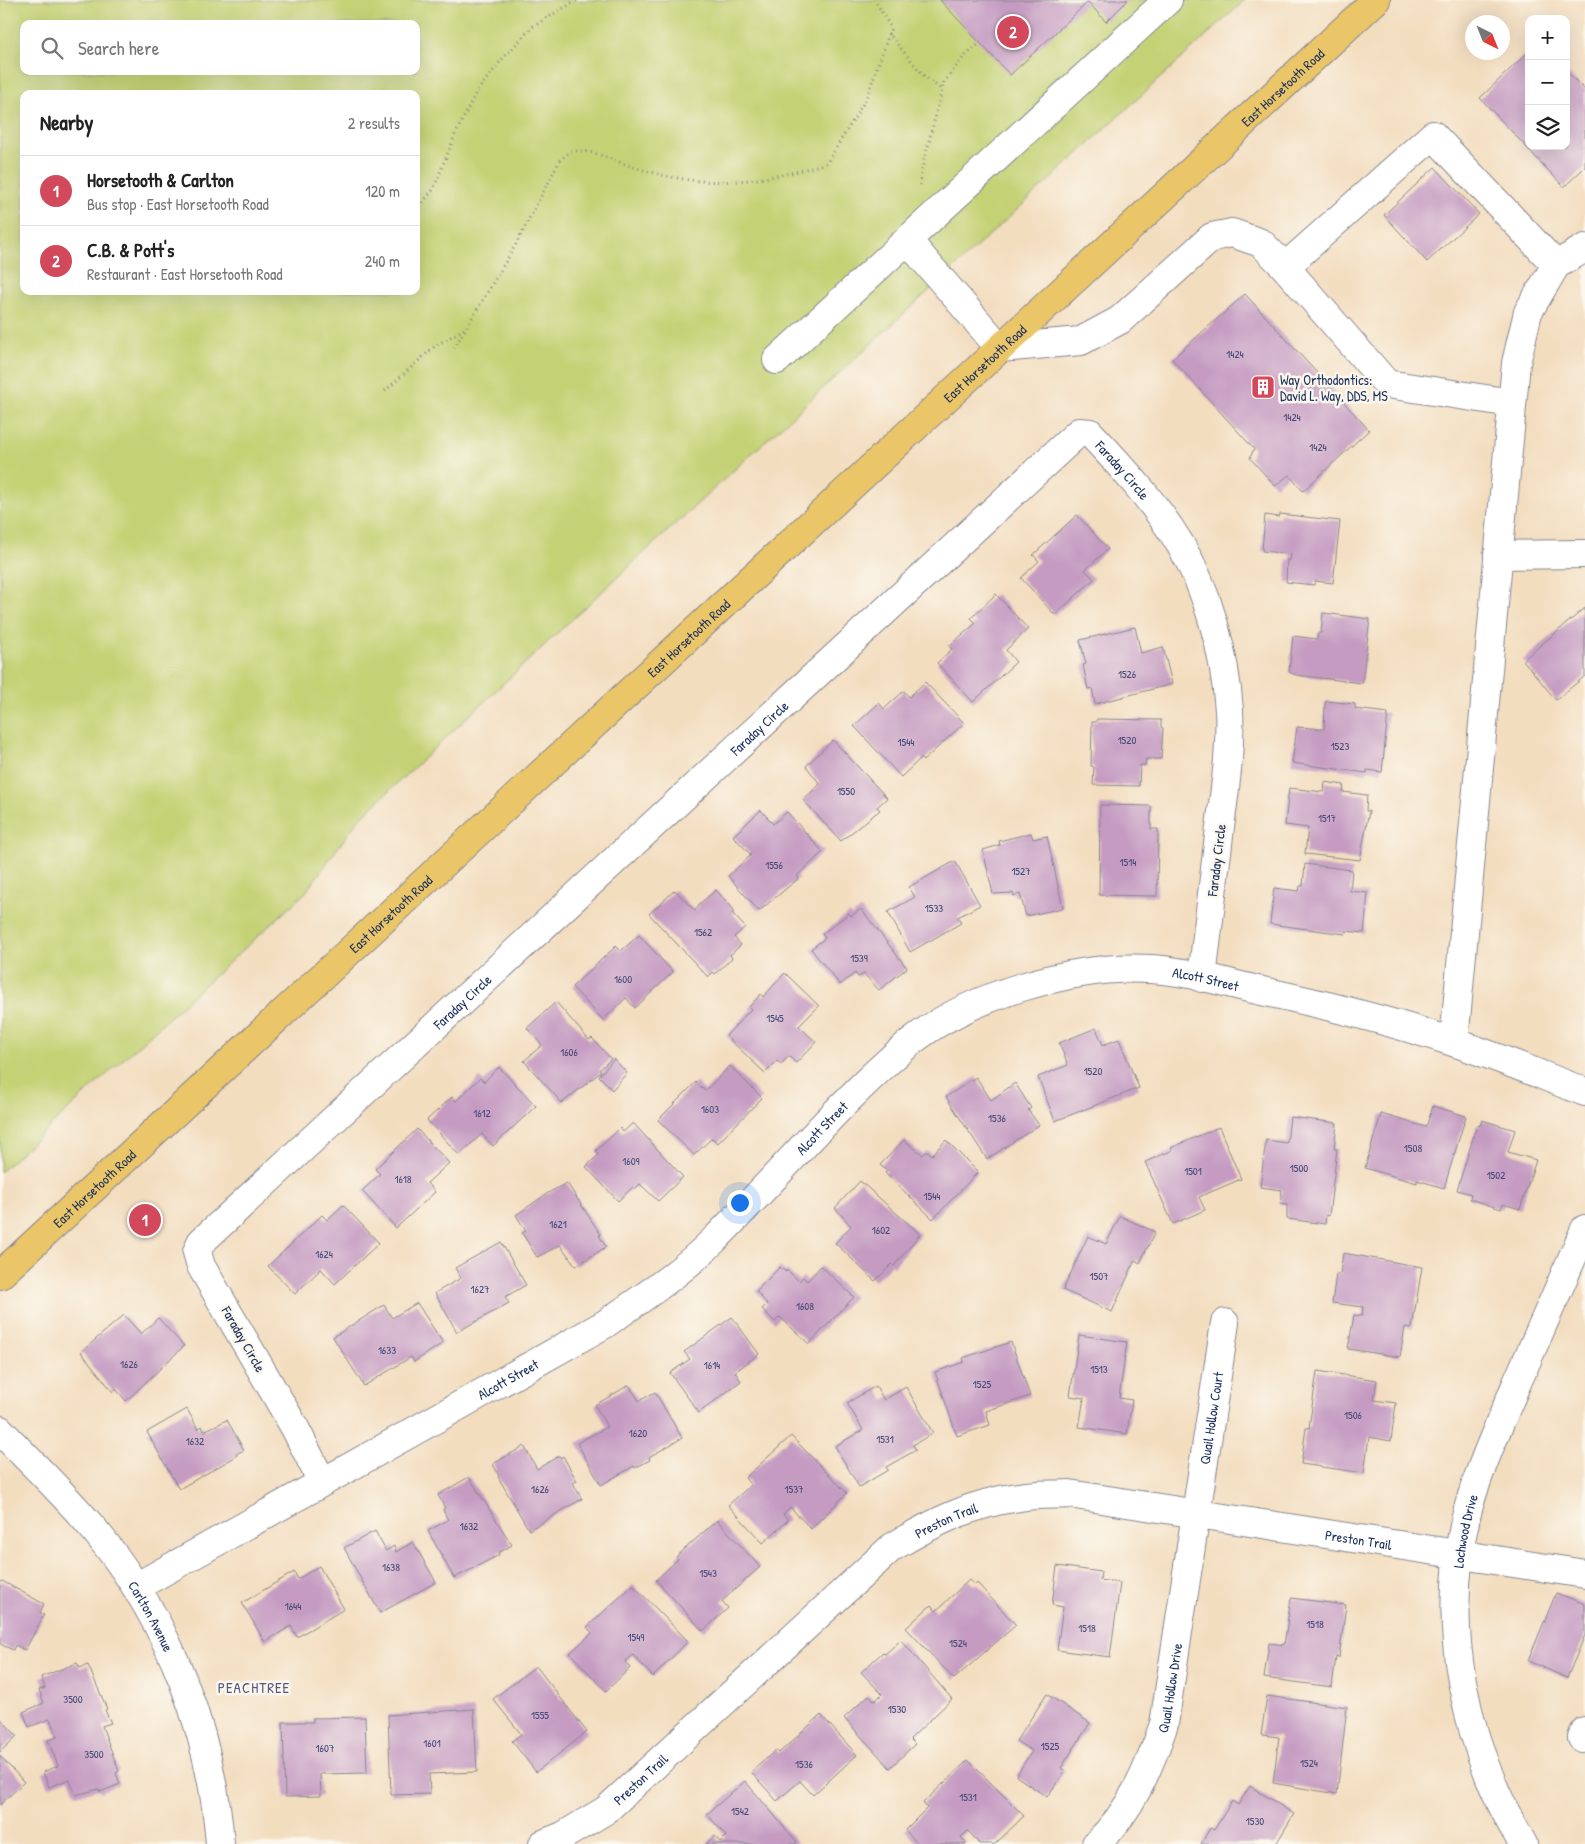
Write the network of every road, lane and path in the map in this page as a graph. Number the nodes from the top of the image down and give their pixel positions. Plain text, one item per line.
1 (577, 0) edge
2 (876, 0) edge
3 (1168, 0) edge
4 (1376, 0) edge
5 (888, 32) junction
6 (980, 43) dead end
7 (942, 90) junction
8 (420, 205) edge
9 (912, 237) junction
10 (1585, 248) edge
11 (1556, 265) junction
12 (1285, 267) junction
13 (466, 328) junction
14 (454, 348) dead end
15 (1000, 348) junction
16 (777, 360) dead end
17 (385, 392) dead end
18 (1512, 403) junction
19 (1585, 554) edge
20 (1498, 555) junction
21 (1202, 978) junction
22 (1454, 1042) junction
23 (1585, 1092) edge
24 (1585, 1229) edge
25 (0, 1275) edge
26 (1225, 1323) dead end
27 (0, 1430) edge
28 (322, 1482) junction
29 (1196, 1514) junction
30 (1460, 1556) junction
31 (1585, 1574) edge
32 (136, 1587) junction
33 (220, 1844) edge
34 (543, 1844) edge
35 (1096, 1844) edge
36 (1524, 1844) edge

1 - 8 path
2 - 5 path
3 - 9 street
4 - 15 main road, East Horsetooth Road
5 - 7 path
5 - 13 path
6 - 7 path
7 - 9 path
9 - 15 street
9 - 16 street
10 - 11 street
11 - 12 street
11 - 18 street
12 - 15 street
12 - 18 street
13 - 14 path
13 - 17 path
15 - 25 main road, East Horsetooth Road
18 - 20 street
19 - 20 street
20 - 22 street
21 - 22 street, Alcott Street
21 - 28 street, Alcott Street
21 - 28 street, Faraday Circle
22 - 23 street, Alcott Street
24 - 30 street, Lochwood Drive
26 - 29 street, Quail Hollow Court
27 - 32 street, Carlton Avenue
28 - 32 street, Alcott Street
29 - 30 street, Preston Trail
29 - 34 street, Preston Trail
29 - 35 street, Quail Hollow Drive
30 - 31 street, Preston Trail
30 - 36 street, Lochwood Drive
32 - 33 street, Carlton Avenue

